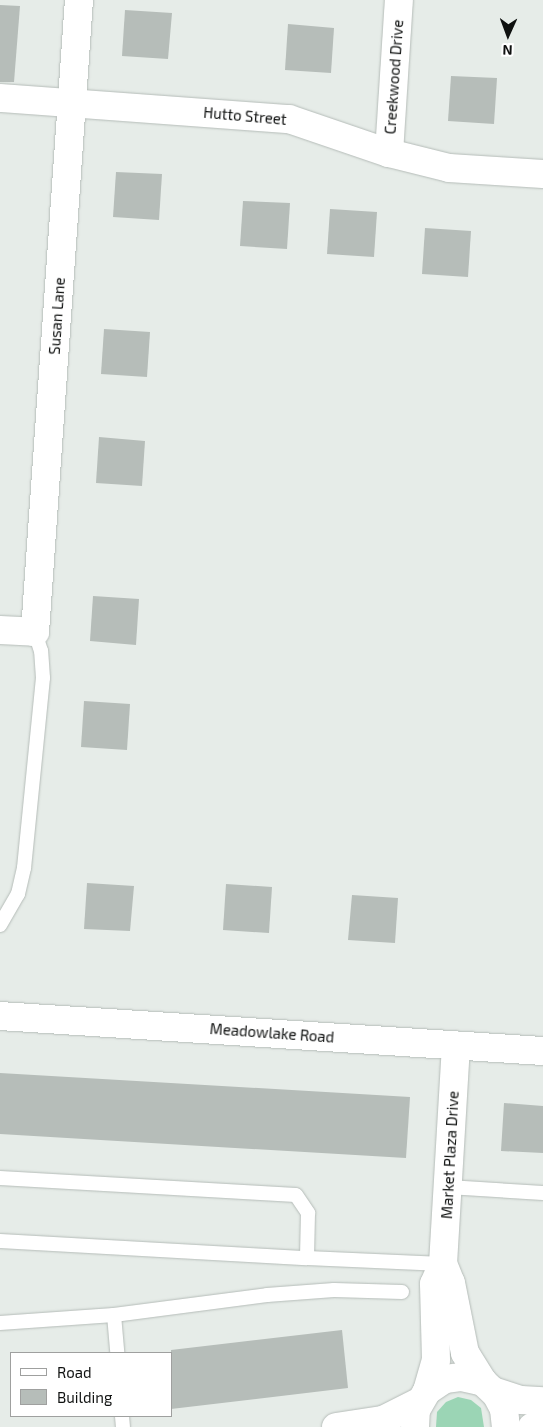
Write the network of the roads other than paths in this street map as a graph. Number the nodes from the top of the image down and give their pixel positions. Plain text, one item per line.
1 (79, 0) edge
2 (399, 0) edge
3 (0, 98) edge
4 (72, 103) junction
5 (389, 153) junction
6 (543, 174) edge
7 (0, 630) edge
8 (35, 632) junction
9 (0, 925) edge
10 (0, 1016) edge
11 (456, 1045) junction
12 (543, 1051) edge
13 (0, 1178) edge
14 (448, 1187) junction
15 (543, 1193) edge
16 (0, 1241) edge
17 (307, 1258) junction
18 (443, 1264) junction
19 (402, 1292) dead end
20 (114, 1315) junction
21 (0, 1323) edge
22 (117, 1352) edge
23 (488, 1386) junction
24 (543, 1401) edge
25 (421, 1407) edge
26 (543, 1424) edge
27 (336, 1427) edge
28 (506, 1427) edge
29 (532, 1427) edge

1 - 4 street, Susan Lane
2 - 5 street, Creekwood Drive
3 - 4 street, Hutto Street
4 - 5 street, Hutto Street
4 - 8 street, Susan Lane
5 - 6 street, Hutto Street
7 - 8 street
8 - 9 lane
10 - 11 street, Meadowlake Road
11 - 12 street, Meadowlake Road
11 - 14 street, Market Plaza Drive
13 - 17 lane
14 - 15 lane
14 - 18 street, Market Plaza Drive
16 - 17 lane
17 - 18 lane
18 - 23 street, Market Plaza Drive
18 - 25 street, Market Plaza Drive
19 - 20 lane
20 - 21 lane
20 - 22 lane
23 - 24 street
23 - 25 street
23 - 28 street, Market Plaza Drive
25 - 27 street
26 - 29 street

